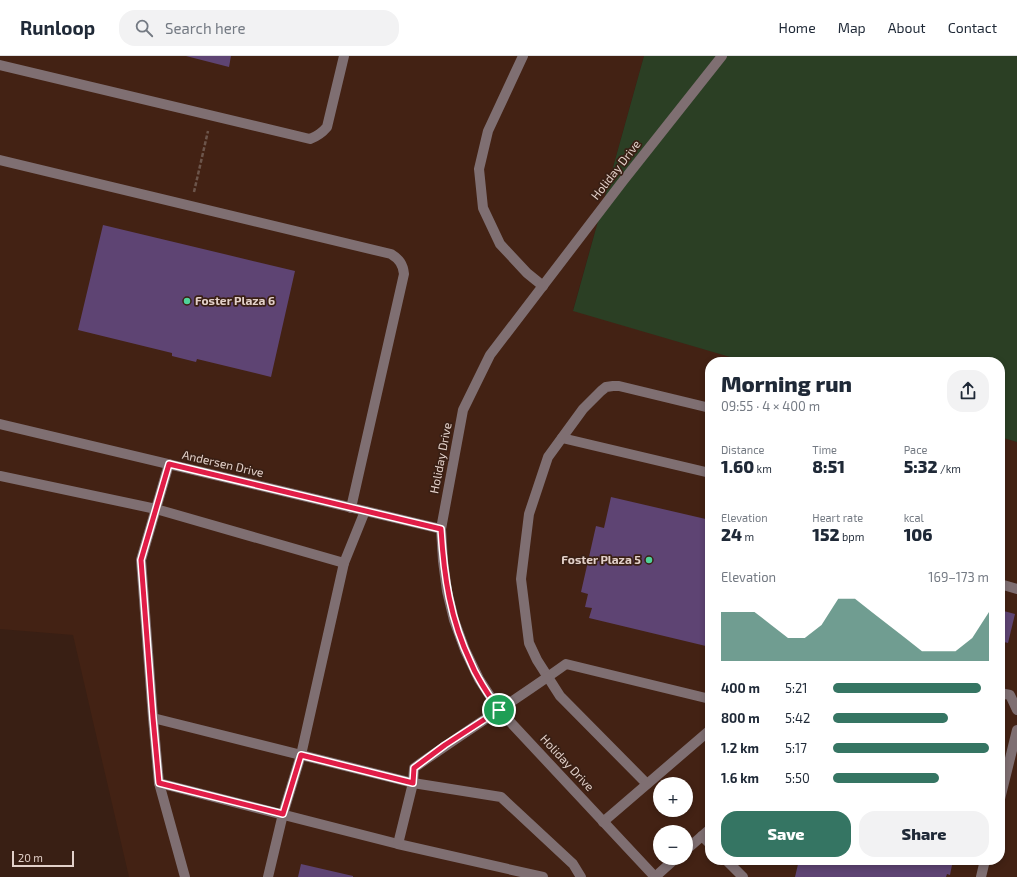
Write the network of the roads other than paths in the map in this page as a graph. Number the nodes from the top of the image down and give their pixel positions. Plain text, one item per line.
1 (344, 56) edge
2 (523, 56) edge
3 (722, 56) edge
4 (0, 65) edge
5 (0, 160) edge
6 (543, 286) junction
7 (705, 407) edge
8 (0, 424) edge
9 (562, 438) junction
10 (169, 464) junction
11 (705, 472) edge
12 (0, 476) edge
13 (352, 508) junction
14 (156, 509) junction
15 (365, 511) junction
16 (441, 529) junction
17 (344, 563) junction
18 (1005, 585) edge
19 (1017, 588) edge
20 (548, 677) junction
21 (1005, 694) edge
22 (705, 698) edge
23 (499, 710) junction
24 (1017, 710) edge
25 (153, 718) junction
26 (1017, 730) edge
27 (705, 734) edge
28 (301, 755) junction
29 (1005, 759) edge
30 (159, 783) junction
31 (413, 783) junction
32 (647, 784) junction
33 (283, 814) junction
34 (604, 822) junction
35 (705, 833) edge
36 (702, 836) junction
37 (705, 839) edge
38 (398, 844) junction
39 (693, 844) edge
40 (573, 864) junction
41 (668, 865) edge
42 (731, 865) edge
43 (984, 865) edge
44 (185, 877) edge
45 (268, 877) edge
46 (543, 877) edge
47 (570, 877) edge
48 (581, 877) edge
49 (655, 877) edge
50 (742, 877) edge
51 (981, 877) edge

1 - 4 street
2 - 6 street
3 - 6 street, Holiday Drive
5 - 13 street
6 - 16 street, Holiday Drive
7 - 9 street
8 - 10 street, Andersen Drive
9 - 11 street
9 - 20 street
10 - 13 street, Andersen Drive
10 - 14 street
12 - 14 street
13 - 15 street, Andersen Drive
14 - 17 street
14 - 25 street
15 - 16 street, Andersen Drive
15 - 17 street
16 - 23 street, Holiday Drive
17 - 28 street
18 - 19 street
20 - 22 street
20 - 23 street
20 - 32 street
21 - 24 street
23 - 31 street
23 - 34 street, Holiday Drive
25 - 28 street
25 - 30 street
26 - 29 street
27 - 32 street
28 - 31 street
28 - 33 street
30 - 33 street
30 - 44 street
31 - 38 street
31 - 40 street
32 - 34 street
33 - 38 street
33 - 45 street
34 - 49 street, Holiday Drive
35 - 36 street
36 - 37 street
36 - 39 street
38 - 46 street
40 - 47 street
40 - 48 street
41 - 49 street
42 - 50 street
43 - 51 street

